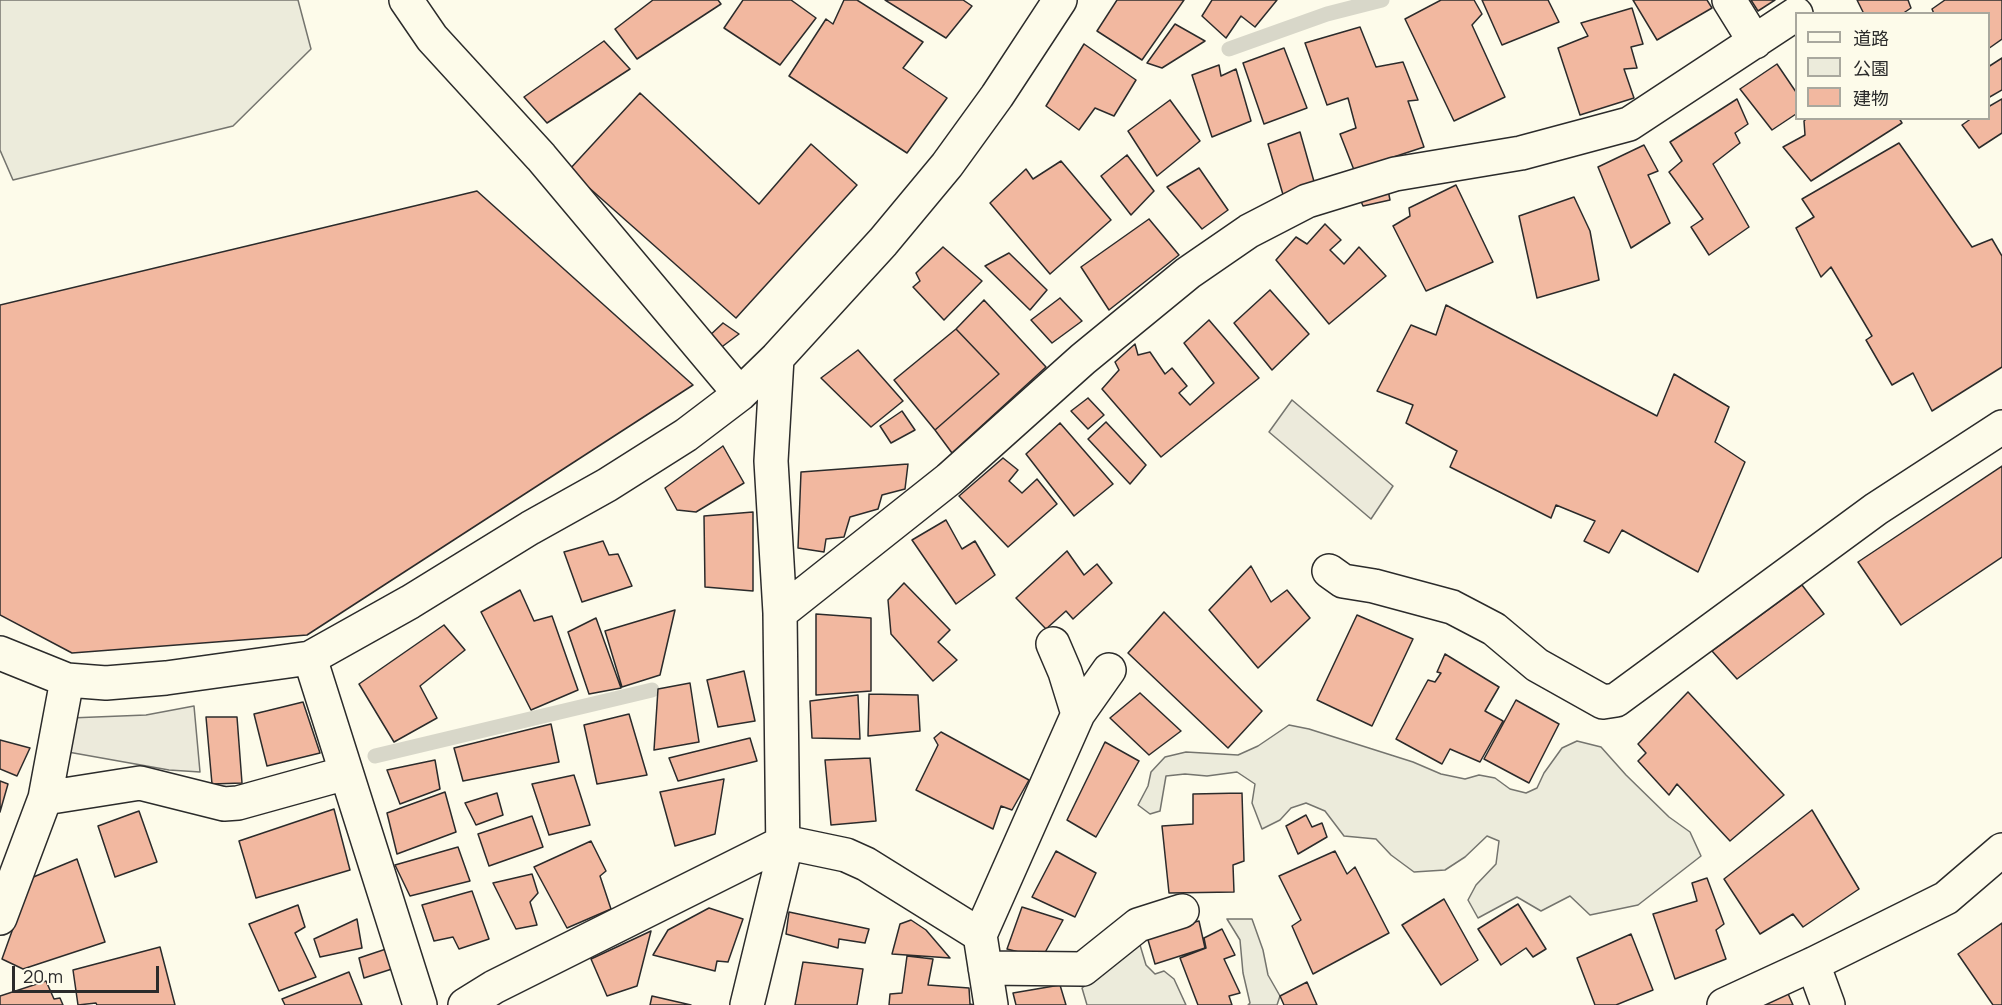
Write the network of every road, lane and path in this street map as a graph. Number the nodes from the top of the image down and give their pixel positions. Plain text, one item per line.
1 (406, 0) edge
2 (1729, 0) edge
3 (1818, 0) edge
4 (1046, 5) edge
5 (1800, 12) edge
6 (1795, 15) edge
7 (1755, 42) junction
8 (777, 358) junction
9 (740, 394) junction
10 (2002, 427) edge
11 (1329, 571) dead end
12 (780, 613) junction
13 (1053, 645) dead end
14 (0, 653) edge
15 (310, 658) junction
16 (1109, 670) dead end
17 (68, 680) junction
18 (1077, 714) junction
19 (346, 773) junction
20 (45, 798) junction
21 (784, 842) junction
22 (2002, 850) edge
23 (1182, 911) dead end
24 (0, 918) edge
25 (980, 935) junction
26 (1813, 964) junction
27 (985, 968) junction
28 (420, 1005) edge
29 (465, 1005) edge
30 (747, 1005) edge
31 (991, 1005) edge
32 (1724, 1005) edge
33 (1828, 1005) edge

1 - 9 street
2 - 7 street
3 - 5 street
4 - 8 street
6 - 7 street
7 - 12 street
8 - 9 street
8 - 12 street
9 - 15 street
10 - 11 street
12 - 21 street
13 - 18 street
14 - 17 street
15 - 17 street
15 - 19 street
16 - 18 street
17 - 20 street
18 - 25 street
19 - 20 street
19 - 28 street
20 - 24 street
21 - 25 street
21 - 29 street
21 - 30 street
22 - 26 street
23 - 27 street
25 - 27 street
26 - 32 street
26 - 33 street
27 - 31 street

